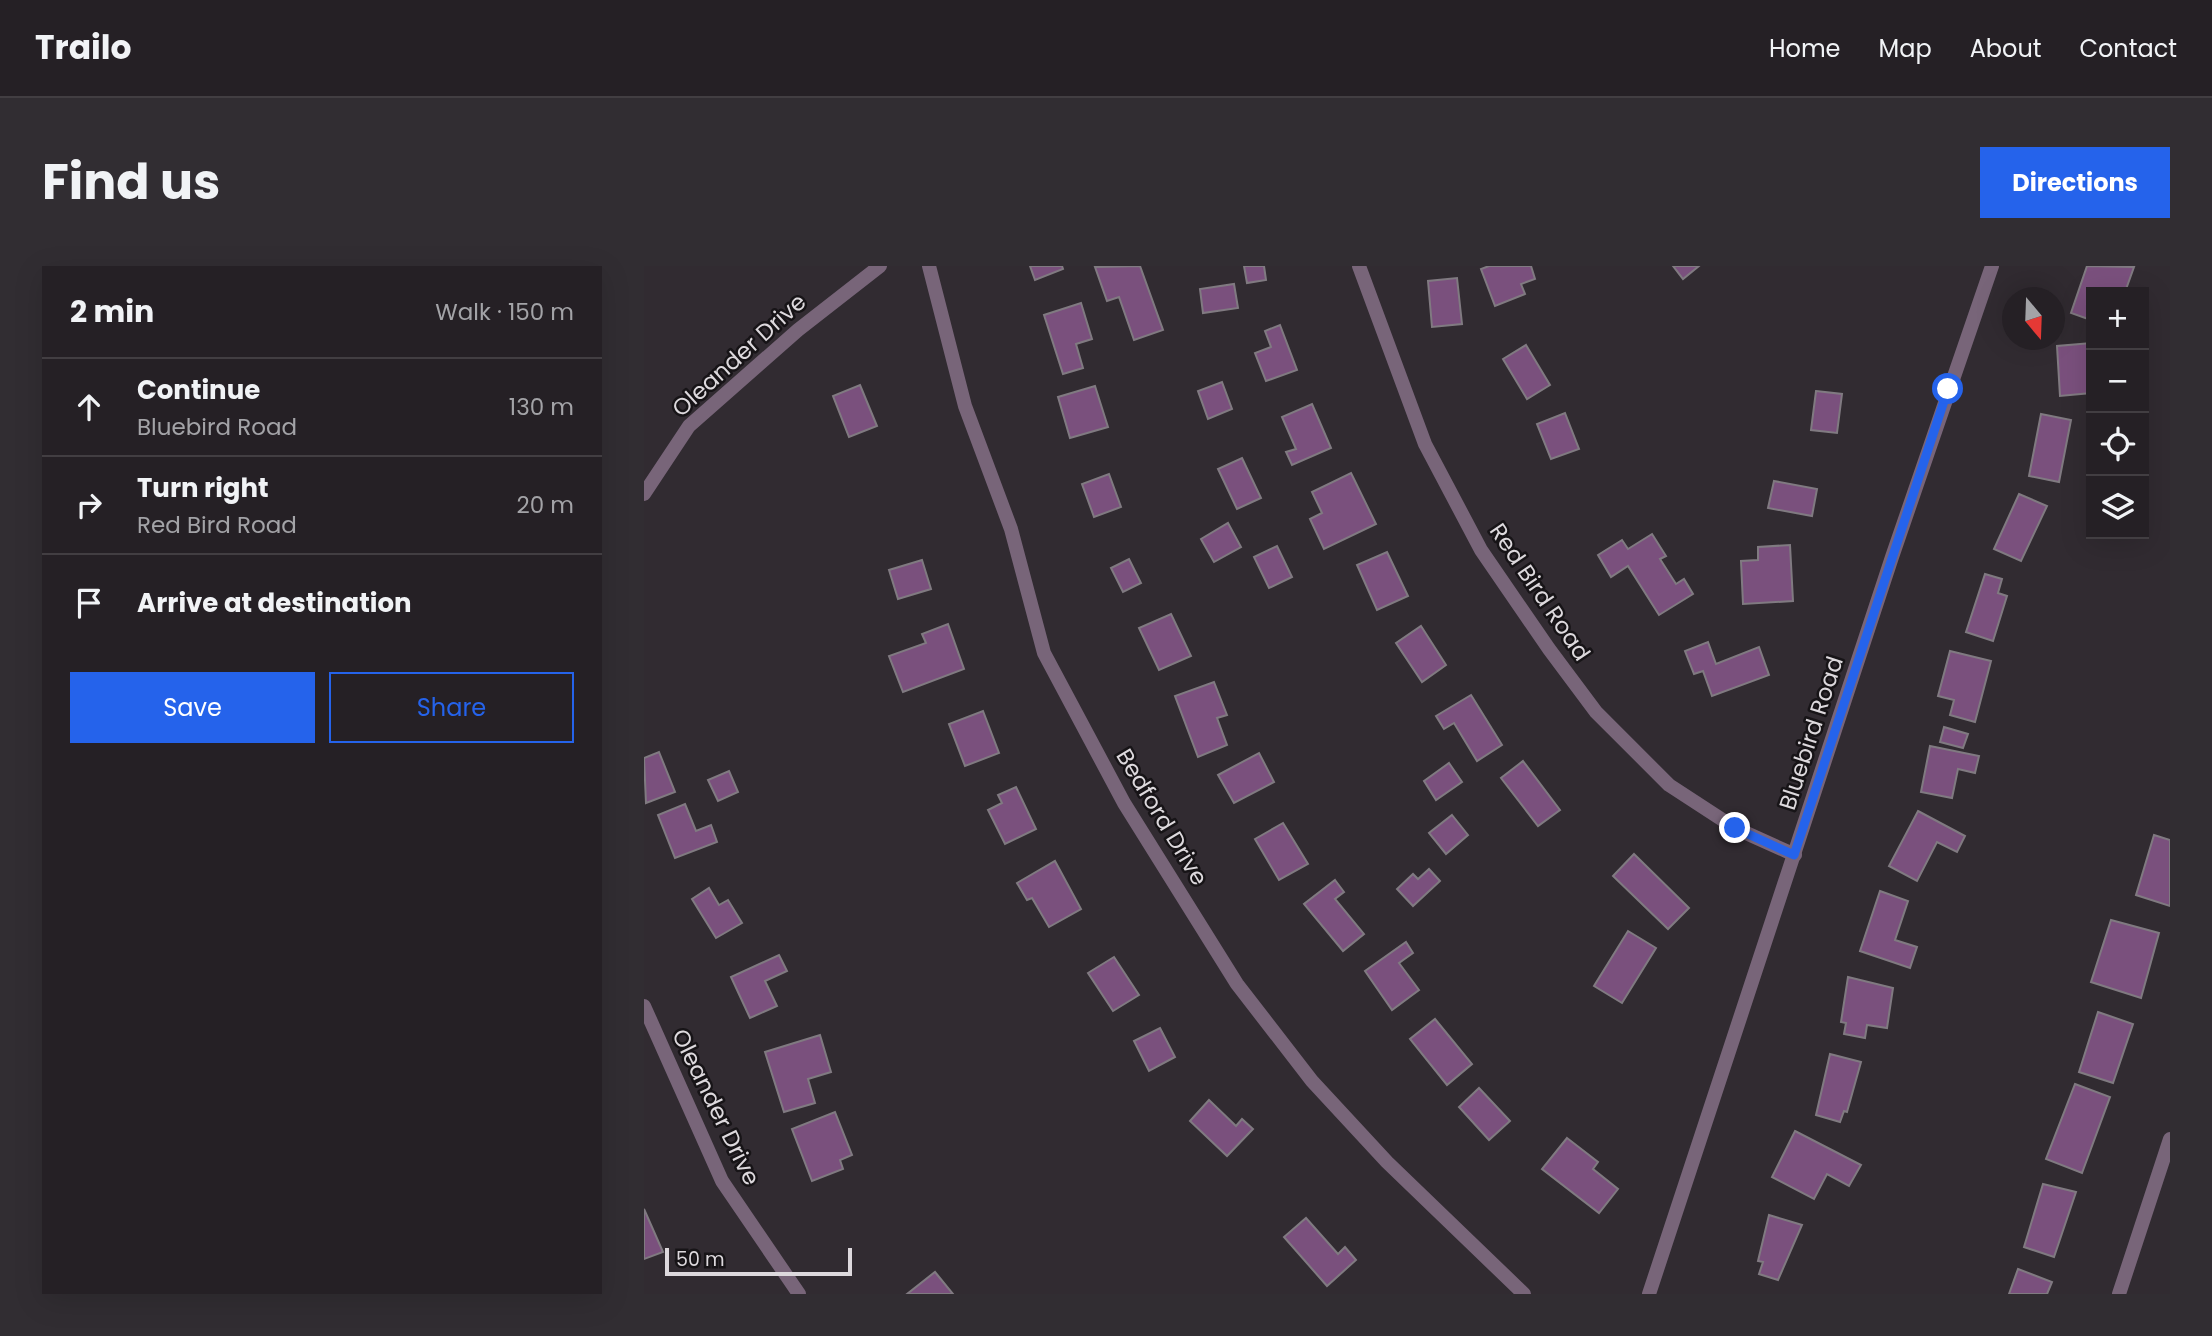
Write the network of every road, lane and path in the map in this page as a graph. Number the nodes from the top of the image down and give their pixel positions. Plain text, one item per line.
1 (880, 266) edge
2 (929, 266) edge
3 (1359, 266) edge
4 (1992, 266) edge
5 (644, 494) edge
6 (1794, 855) junction
7 (644, 1006) edge
8 (2170, 1139) edge
9 (799, 1294) edge
10 (1524, 1294) edge
11 (1649, 1294) edge
12 (2119, 1294) edge

1 - 5 street, Oleander Drive
2 - 10 street, Bedford Drive
3 - 6 street, Red Bird Road
4 - 6 street, Bluebird Road
6 - 11 street, Bluebird Road
7 - 9 street, Oleander Drive
8 - 12 street

